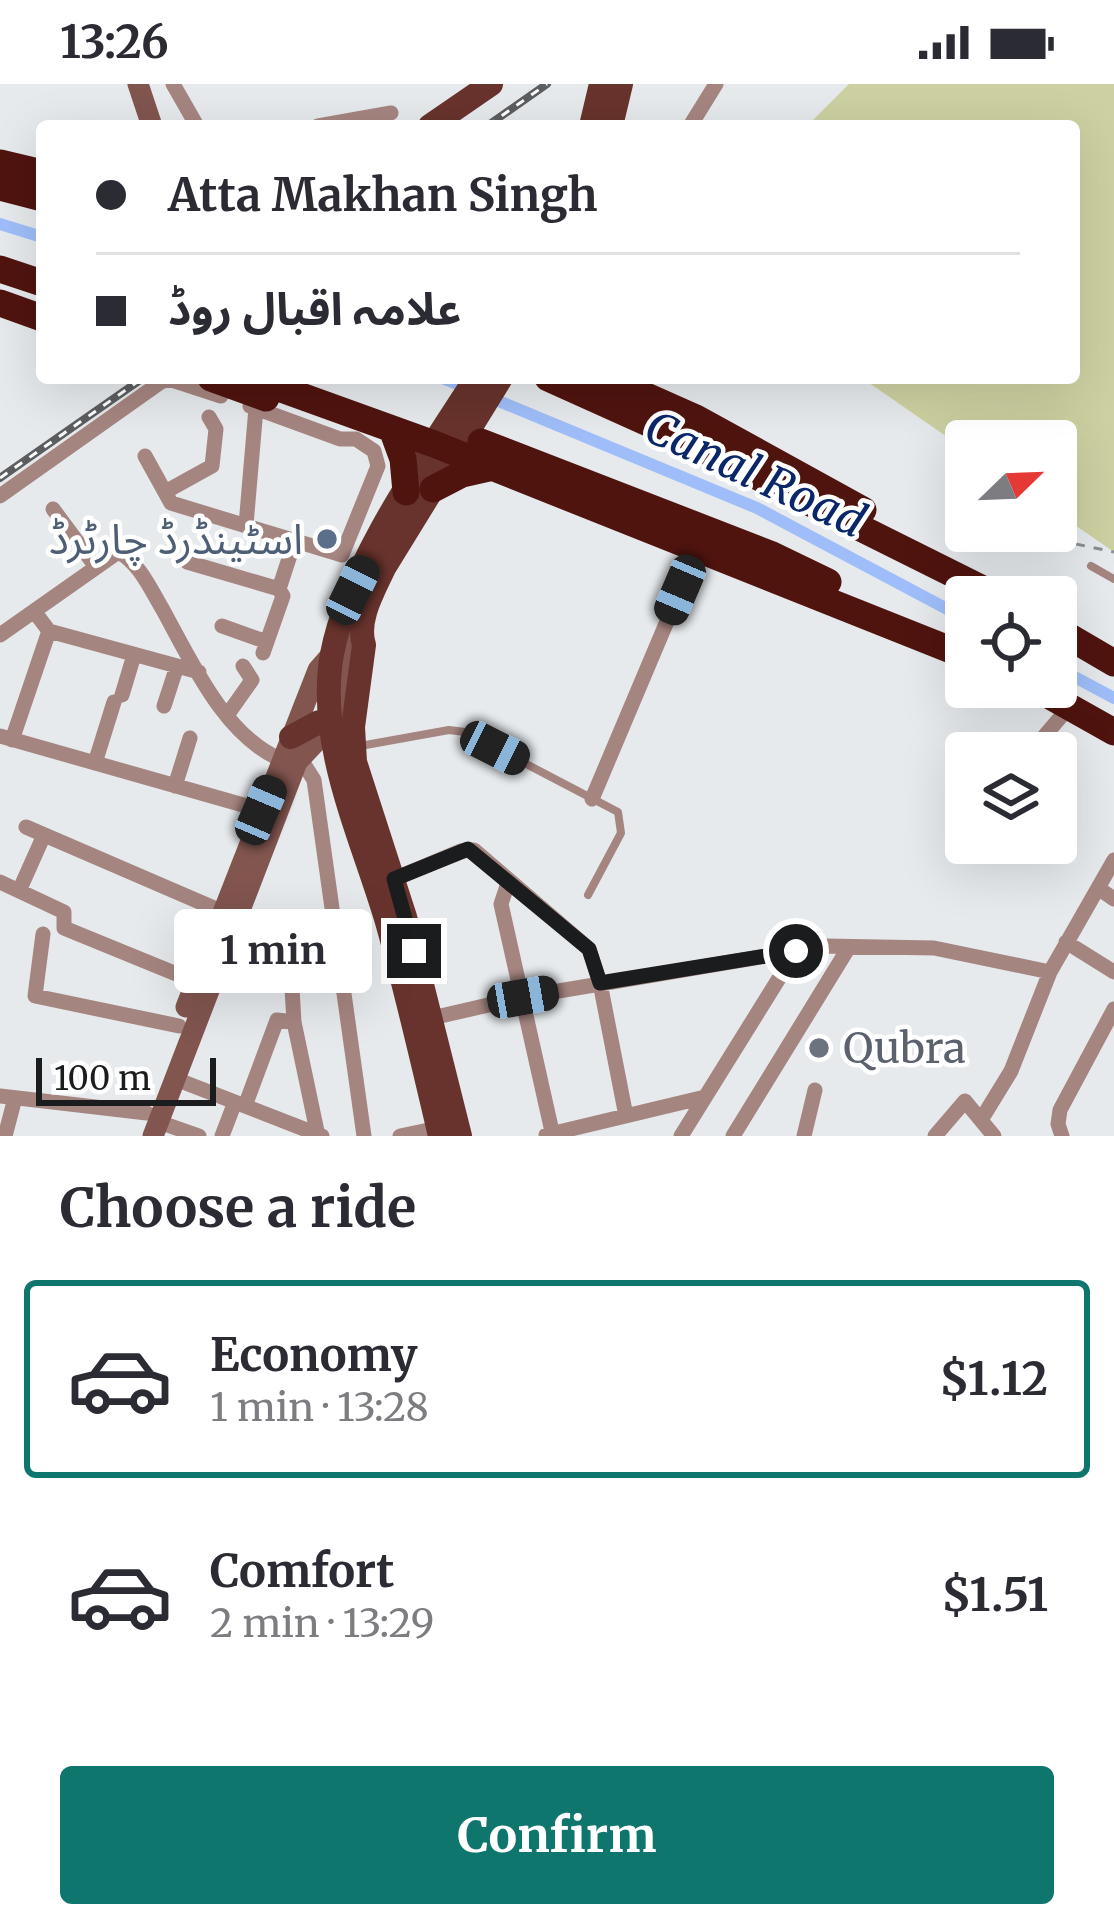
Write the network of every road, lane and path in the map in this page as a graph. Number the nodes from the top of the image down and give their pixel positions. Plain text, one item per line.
1 (125, 84) edge
2 (138, 84) edge
3 (173, 84) edge
4 (491, 84) edge
5 (511, 84) edge
6 (601, 84) edge
7 (621, 84) edge
8 (716, 84) edge
9 (392, 113) dead end
10 (138, 120) edge
11 (140, 120) edge
12 (194, 120) edge
13 (352, 120) edge
14 (439, 120) edge
15 (465, 120) edge
16 (592, 120) edge
17 (612, 120) edge
18 (694, 120) edge
19 (0, 163) edge
20 (36, 172) edge
21 (0, 187) edge
22 (36, 196) edge
23 (0, 269) edge
24 (36, 281) edge
25 (0, 292) edge
26 (0, 303) edge
27 (36, 304) edge
28 (0, 316) edge
29 (36, 316) edge
30 (36, 329) edge
31 (162, 384) edge
32 (184, 384) edge
33 (228, 384) edge
34 (268, 384) edge
35 (319, 384) edge
36 (476, 384) edge
37 (498, 384) edge
38 (561, 384) edge
39 (618, 384) edge
40 (256, 408) junction
41 (209, 416) dead end
42 (392, 428) junction
43 (477, 434) junction
44 (356, 439) junction
45 (439, 440) junction
46 (145, 456) dead end
47 (420, 490) junction
48 (166, 492) junction
49 (0, 496) edge
50 (53, 508) dead end
51 (246, 525) junction
52 (350, 534) junction
53 (295, 540) junction
54 (1077, 544) edge
55 (374, 547) junction
56 (698, 548) junction
57 (1114, 552) edge
58 (187, 562) dead end
59 (1091, 566) dead end
60 (96, 567) junction
61 (958, 576) edge
62 (968, 576) edge
63 (1114, 579) edge
64 (279, 589) junction
65 (34, 610) junction
66 (222, 626) dead end
67 (49, 632) junction
68 (0, 634) edge
69 (360, 634) junction
70 (1077, 641) edge
71 (945, 643) edge
72 (945, 646) edge
73 (332, 654) junction
74 (134, 656) junction
75 (1114, 663) edge
76 (177, 666) junction
77 (244, 666) dead end
78 (199, 672) junction
79 (164, 706) dead end
80 (1068, 708) edge
81 (1073, 708) edge
82 (228, 714) junction
83 (331, 726) junction
84 (1047, 732) edge
85 (1114, 732) edge
86 (6, 738) edge
87 (190, 739) dead end
88 (353, 744) junction
89 (291, 752) junction
90 (94, 763) junction
91 (175, 786) junction
92 (592, 799) junction
93 (261, 810) junction
94 (26, 827) dead end
95 (44, 835) junction
96 (1114, 860) edge
97 (394, 879) junction
98 (508, 880) junction
99 (0, 882) edge
100 (1098, 888) junction
101 (20, 891) junction
102 (588, 895) dead end
103 (1114, 898) edge
104 (223, 912) junction
105 (396, 919) junction
106 (288, 922) dead end
107 (43, 934) dead end
108 (220, 941) junction
109 (1066, 942) junction
110 (850, 947) junction
111 (796, 951) junction
112 (1050, 972) junction
113 (1114, 972) edge
114 (196, 982) junction
115 (600, 983) junction
116 (523, 997) junction
117 (1114, 1010) edge
118 (432, 1018) junction
119 (294, 1022) junction
120 (179, 1026) junction
121 (173, 1078) junction
122 (815, 1090) dead end
123 (705, 1096) junction
124 (8, 1097) edge
125 (240, 1104) junction
126 (626, 1116) junction
127 (981, 1120) junction
128 (153, 1124) edge
129 (593, 1130) edge
130 (737, 1132) edge
131 (446, 1133) edge
132 (550, 1135) edge
133 (5, 1136) edge
134 (137, 1136) edge
135 (199, 1136) edge
136 (222, 1136) edge
137 (319, 1136) edge
138 (364, 1136) edge
139 (400, 1136) edge
140 (681, 1136) edge
141 (804, 1136) edge
142 (935, 1136) edge
143 (994, 1136) edge
144 (1062, 1136) edge

1 - 10 main road
2 - 11 main road
3 - 12 street
4 - 14 main road
5 - 15 main road
6 - 16 main road
7 - 17 main road
8 - 18 street
9 - 13 street
19 - 20 highway
21 - 22 highway
23 - 24 highway
25 - 27 highway
26 - 29 highway
28 - 30 street
31 - 49 street
32 - 40 street
33 - 44 highway
34 - 42 highway
35 - 45 highway
36 - 43 main road
37 - 43 main road
38 - 61 highway
39 - 62 highway
40 - 44 street
40 - 51 street
41 - 48 street
42 - 45 highway
42 - 47 highway
43 - 45 highway
43 - 45 main road
43 - 47 highway
43 - 56 highway
43 - 71 highway
44 - 52 street
45 - 47 main road
46 - 48 street
47 - 55 main road
47 - 69 main road
48 - 51 street
50 - 60 street
51 - 53 street
52 - 53 street
52 - 55 street
53 - 64 street
54 - 57 path
55 - 73 main road
56 - 72 highway
56 - 92 street
58 - 64 street
59 - 63 lane
60 - 65 street
60 - 78 street
64 - 66 street
65 - 67 street
65 - 68 street
67 - 74 street
67 - 86 street
69 - 83 main road
69 - 88 main road
70 - 75 highway
73 - 83 main road
73 - 89 main road
74 - 76 street
74 - 90 street
76 - 78 street
76 - 79 street
77 - 82 street
78 - 82 street
80 - 84 street
81 - 85 highway
82 - 89 street
83 - 88 main road
83 - 89 main road
83 - 105 main road
86 - 90 street
87 - 91 street
88 - 92 lane
88 - 97 main road
89 - 93 main road
89 - 108 main road
89 - 138 street
90 - 91 street
91 - 93 street
92 - 102 lane
93 - 104 main road
94 - 95 street
95 - 101 street
95 - 104 street
96 - 100 street
97 - 98 street
97 - 105 main road
98 - 115 street
98 - 116 street
99 - 101 street
100 - 103 street
100 - 109 street
101 - 114 street
104 - 108 main road
105 - 118 main road
105 - 131 main road
106 - 119 street
107 - 120 street
108 - 114 main road
108 - 121 main road
109 - 112 street
109 - 113 street
110 - 111 street
110 - 112 street
110 - 130 street
111 - 115 street
111 - 123 street
112 - 127 street
114 - 120 main road
115 - 116 street
115 - 126 street
116 - 118 street
116 - 132 street
117 - 144 street
118 - 131 main road
119 - 125 street
119 - 137 street
120 - 128 main road
121 - 125 street
121 - 128 main road
122 - 141 street
123 - 126 street
123 - 140 street
124 - 128 street
124 - 133 street
125 - 136 street
125 - 137 street
126 - 129 street
127 - 142 street
127 - 143 street
128 - 134 main road
128 - 135 street
129 - 132 street
131 - 139 street

